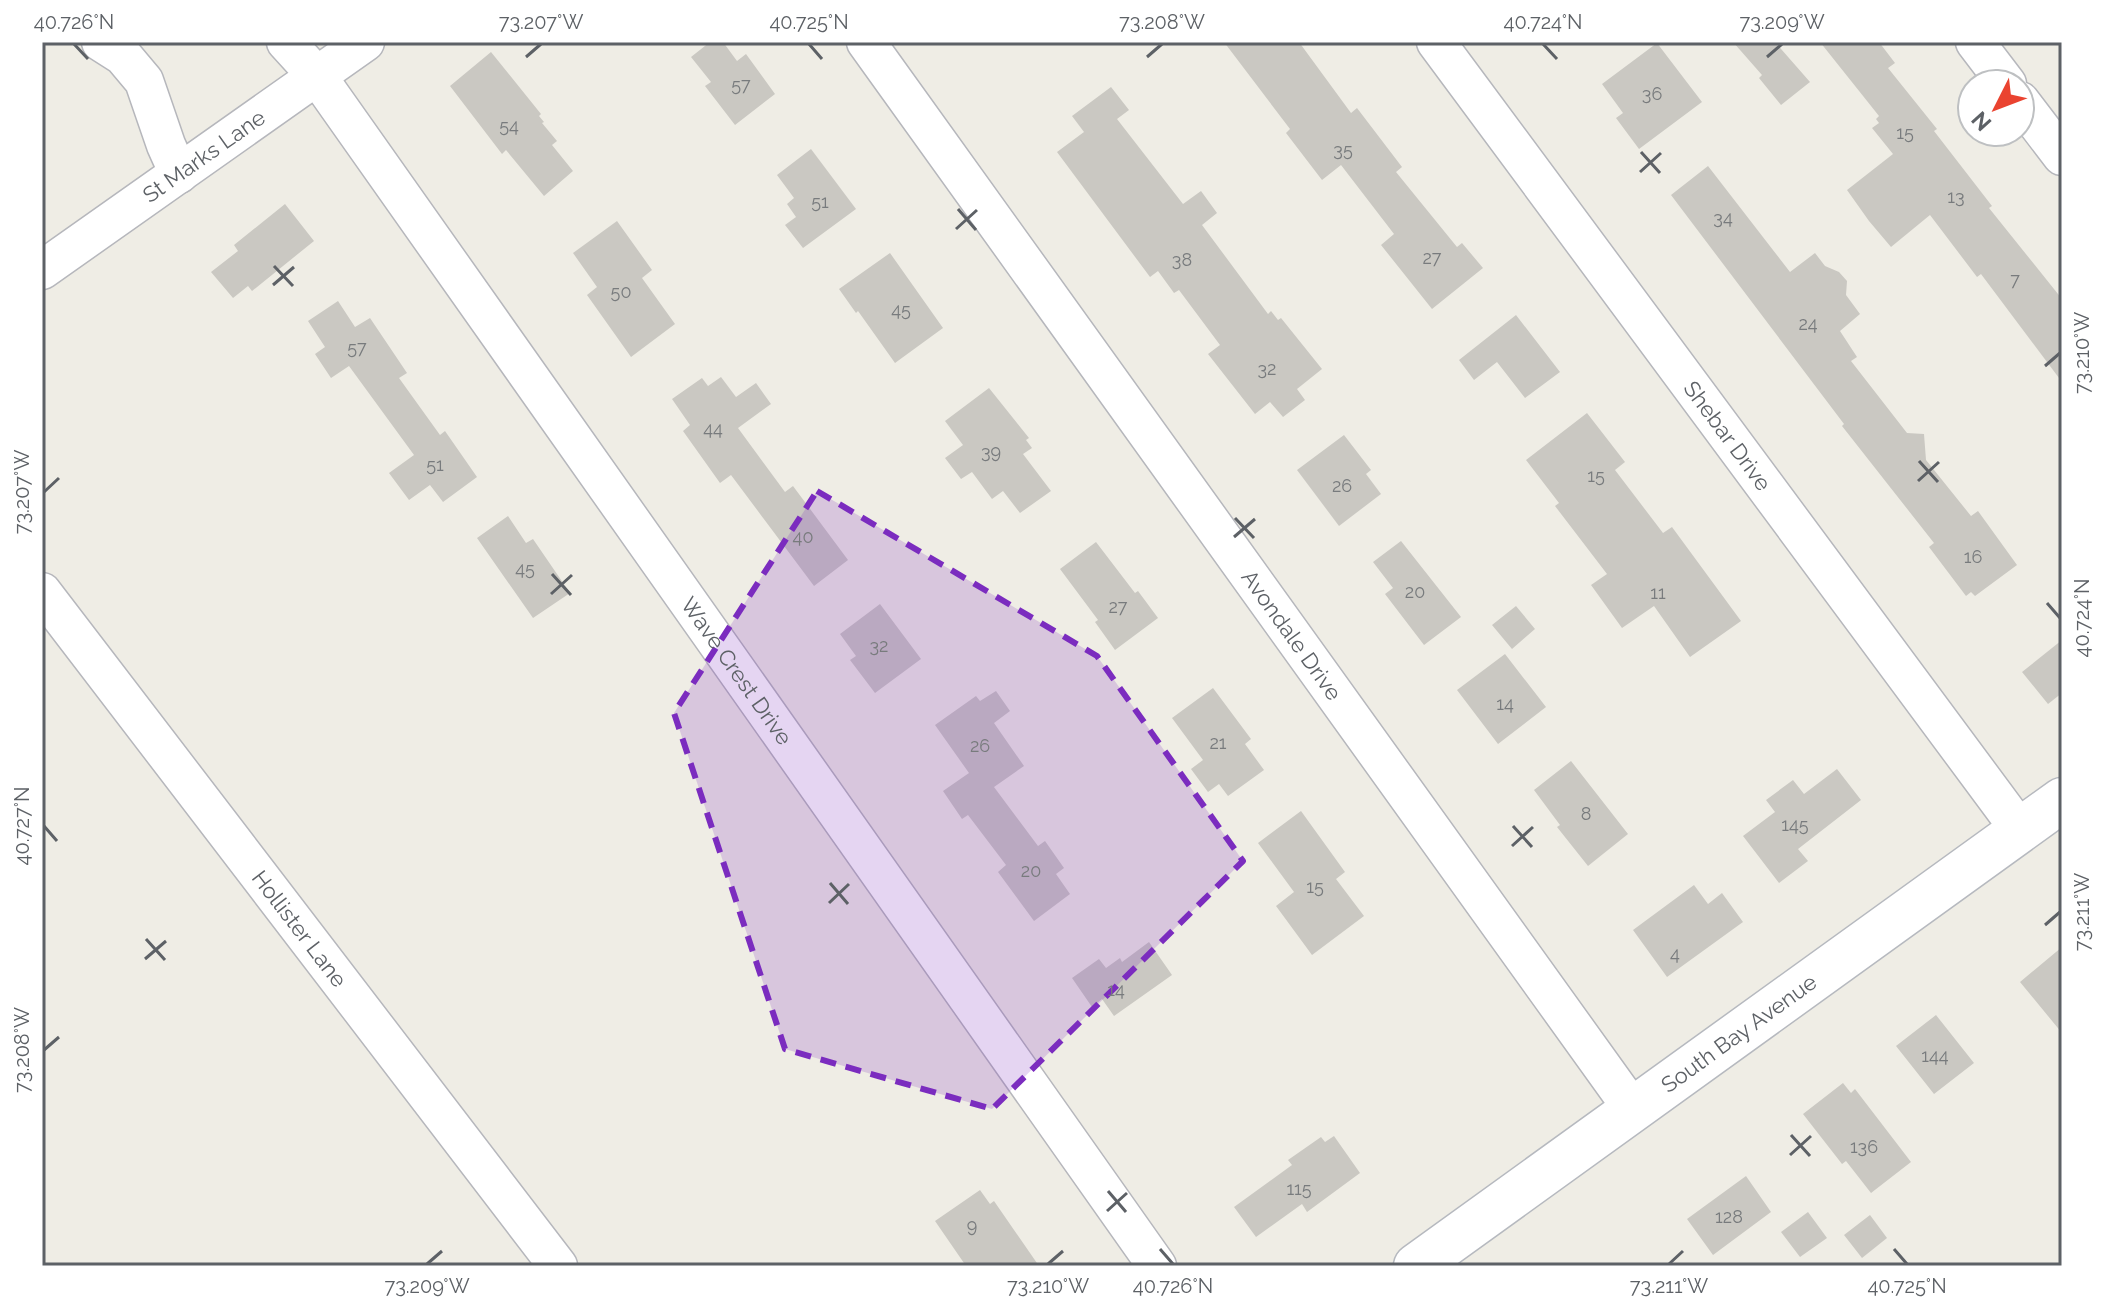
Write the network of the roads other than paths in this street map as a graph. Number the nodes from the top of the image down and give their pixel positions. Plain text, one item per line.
1 (101, 42) edge
2 (286, 42) edge
3 (365, 42) edge
4 (866, 42) edge
5 (1436, 42) edge
6 (1975, 42) edge
7 (1995, 68) edge
8 (317, 76) junction
9 (2036, 122) edge
10 (2062, 156) edge
11 (179, 174) junction
12 (42, 270) edge
13 (42, 592) edge
14 (2062, 800) edge
15 (2020, 830) junction
16 (1634, 1111) junction
17 (558, 1266) edge
18 (1157, 1266) edge
19 (1416, 1266) edge

1 - 11 street
2 - 8 street, Wave Crest Drive
3 - 8 street, St Marks Lane
4 - 16 street, Avondale Drive
5 - 15 street, Shebar Drive
6 - 7 street
8 - 11 street, St Marks Lane
8 - 18 street, Wave Crest Drive
9 - 10 street
11 - 12 street, St Marks Lane
13 - 17 street, Hollister Lane
14 - 15 street, South Bay Avenue
15 - 16 street, South Bay Avenue
16 - 19 street, South Bay Avenue

